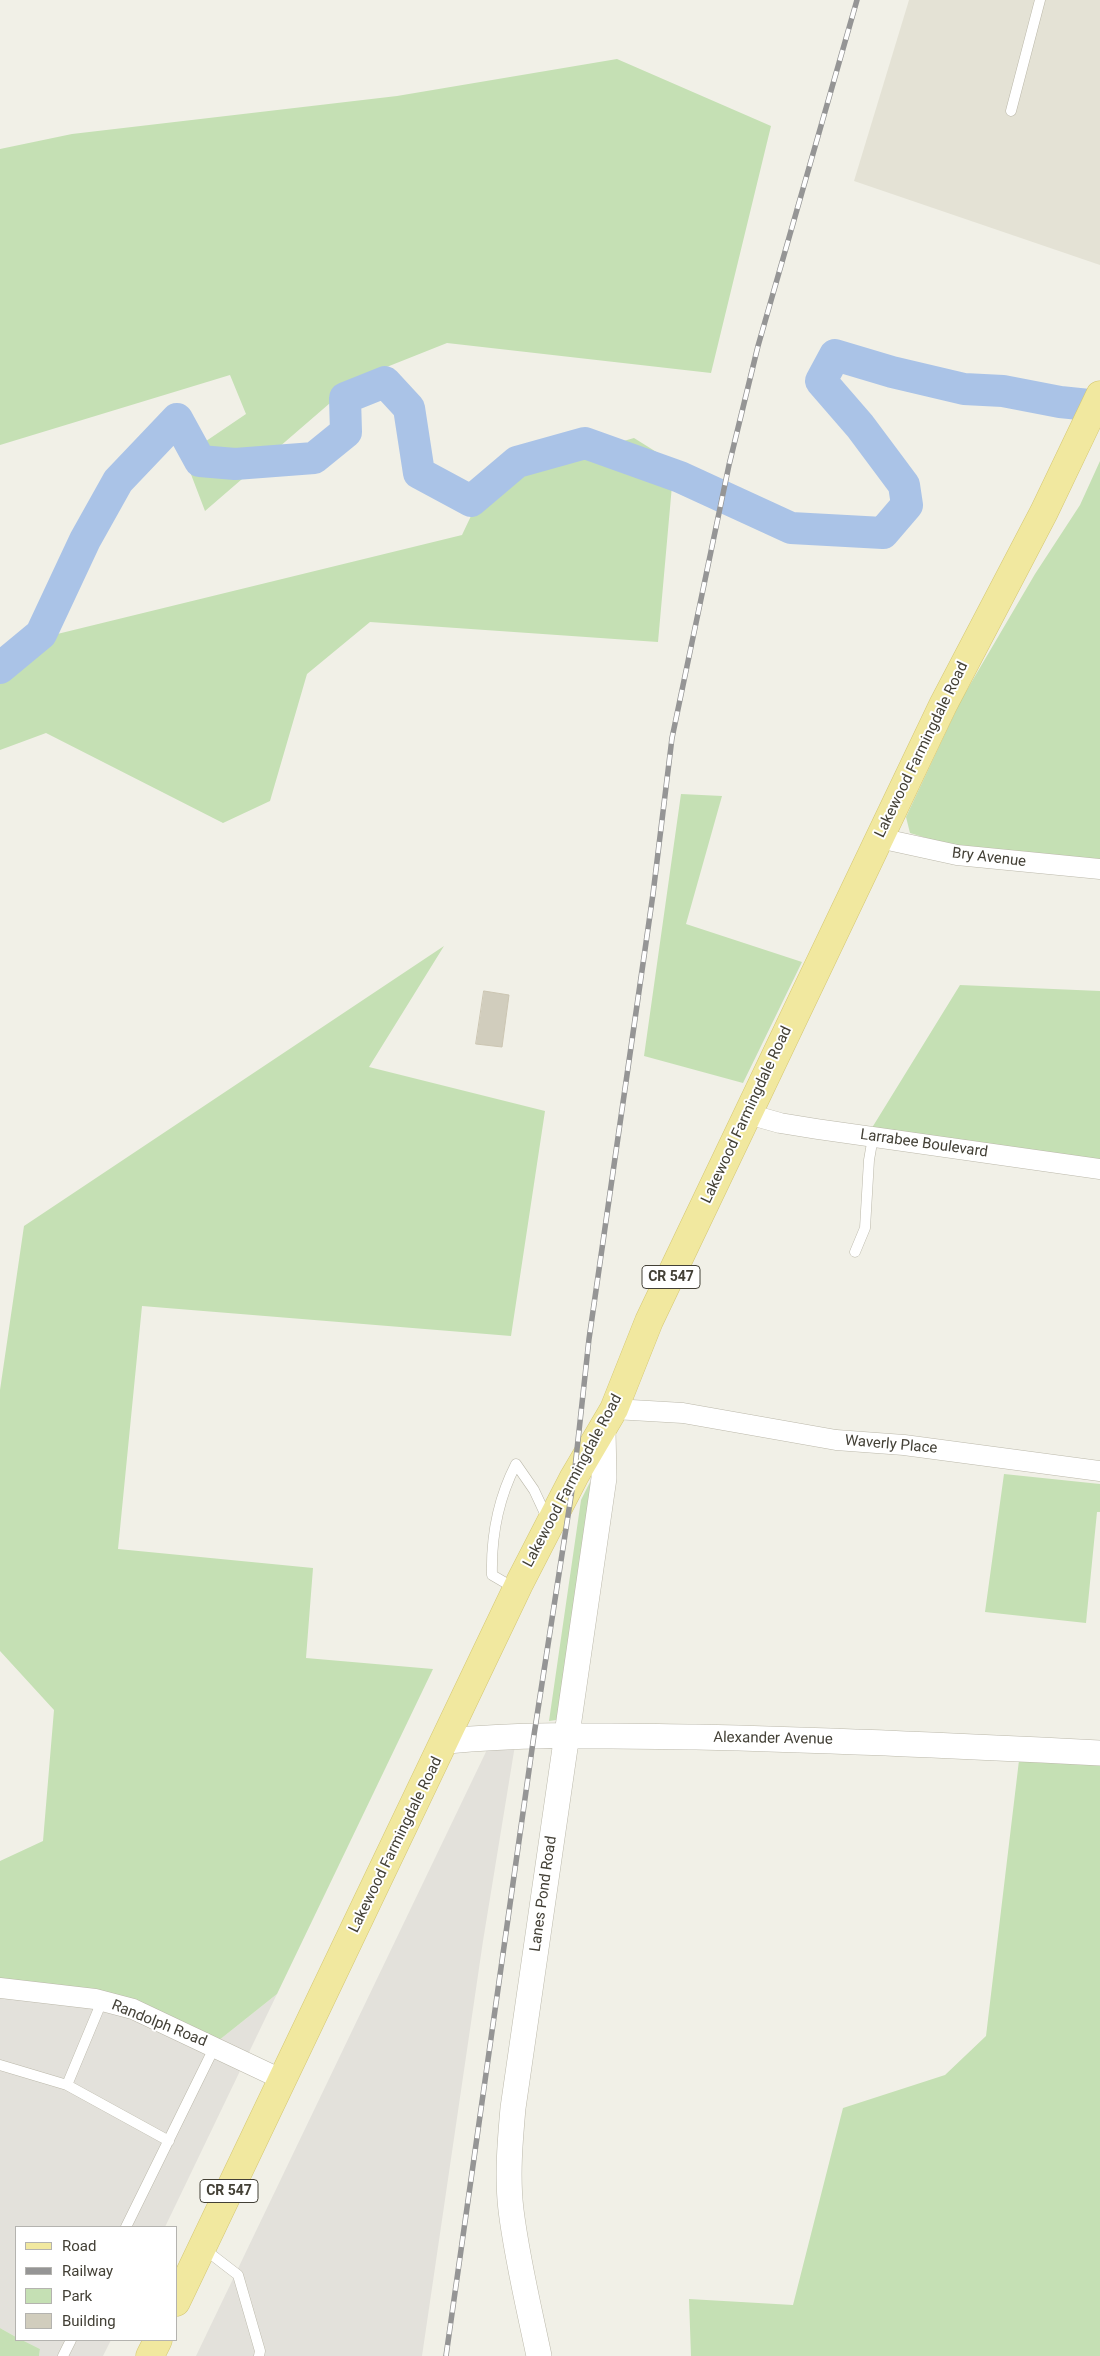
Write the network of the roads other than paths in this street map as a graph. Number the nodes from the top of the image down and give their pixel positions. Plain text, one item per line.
1 (1040, 0) edge
2 (1011, 111) dead end
3 (1095, 406) edge
4 (880, 838) junction
5 (1100, 869) edge
6 (748, 1114) junction
7 (873, 1137) junction
8 (1100, 1169) edge
9 (855, 1252) dead end
10 (608, 1420) junction
11 (1100, 1471) edge
12 (550, 1523) junction
13 (517, 1590) junction
14 (567, 1736) junction
15 (446, 1741) junction
16 (1100, 1753) edge
17 (0, 1988) edge
18 (102, 2001) junction
19 (215, 2046) junction
20 (0, 2065) edge
21 (282, 2079) junction
22 (67, 2086) junction
23 (169, 2140) junction
24 (126, 2226) edge
25 (202, 2248) junction
26 (178, 2298) edge
27 (70, 2341) edge
28 (158, 2341) edge
29 (63, 2356) edge
30 (150, 2356) edge
31 (259, 2356) edge
32 (539, 2356) edge

1 - 2 lane
3 - 4 main road, Lakewood Farmingdale Road / CR 547
4 - 5 street, Bry Avenue
4 - 6 main road, Lakewood Farmingdale Road / CR 547
6 - 7 street, Larrabee Boulevard
6 - 10 main road, Lakewood Farmingdale Road / CR 547
7 - 8 street, Larrabee Boulevard
7 - 9 lane
10 - 11 street, Waverly Place
10 - 12 main road, Lakewood Farmingdale Road / CR 547
10 - 14 street, Lanes Pond Road
12 - 13 main road, Lakewood Farmingdale Road / CR 547
12 - 13 lane
13 - 15 main road, Lakewood Farmingdale Road / CR 547
14 - 15 street, Alexander Avenue
14 - 16 street, Alexander Avenue
14 - 32 street, Lanes Pond Road
15 - 21 main road, Lakewood Farmingdale Road / CR 547
17 - 18 street, Randolph Road
18 - 19 street, Randolph Road
18 - 22 lane
19 - 21 street, Randolph Road
19 - 23 lane
20 - 22 lane
21 - 25 main road, Lakewood Farmingdale Road / CR 547
22 - 23 lane
23 - 24 lane
25 - 26 main road, Lakewood Farmingdale Road / CR 547
25 - 31 lane
27 - 29 lane
28 - 30 main road

